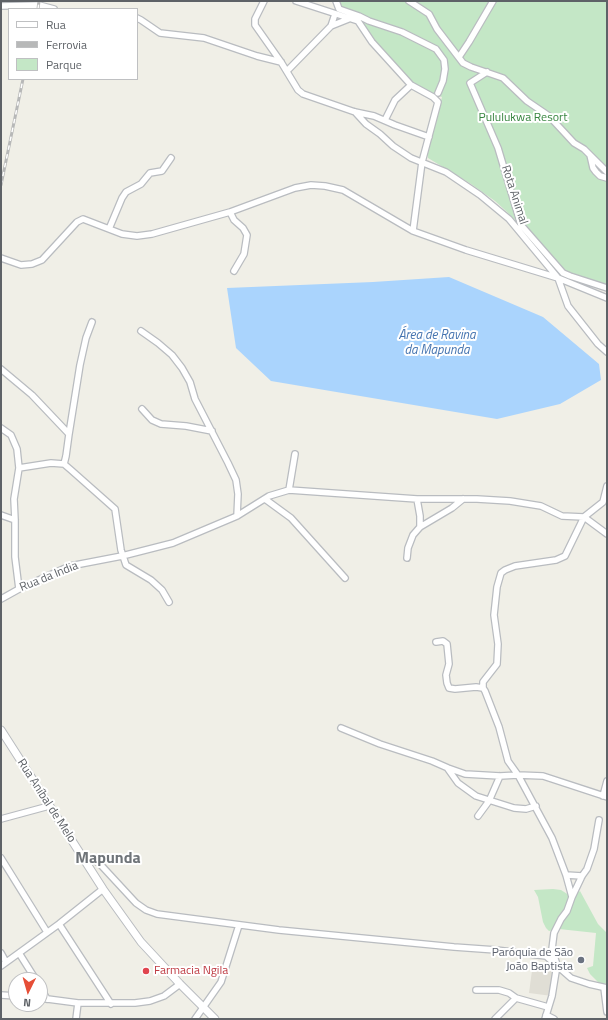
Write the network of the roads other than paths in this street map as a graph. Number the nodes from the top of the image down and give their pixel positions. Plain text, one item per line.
1 (264, 1) edge
2 (296, 1) edge
3 (336, 1) edge
4 (409, 1) edge
5 (493, 1) edge
6 (1, 6) edge
7 (50, 8) edge
8 (335, 14) junction
9 (138, 18) edge
10 (351, 18) junction
11 (331, 26) junction
12 (459, 57) junction
13 (281, 62) junction
14 (287, 71) junction
15 (487, 72) junction
16 (410, 85) junction
17 (438, 93) dead end
18 (355, 112) junction
19 (385, 120) junction
20 (429, 137) junction
21 (590, 155) junction
22 (171, 158) dead end
23 (422, 162) junction
24 (607, 172) edge
25 (607, 178) edge
26 (230, 212) junction
27 (109, 229) junction
28 (413, 231) junction
29 (1, 258) edge
30 (234, 271) dead end
31 (558, 278) junction
32 (607, 288) edge
33 (607, 298) edge
34 (92, 322) dead end
35 (141, 331) dead end
36 (607, 352) edge
37 (1, 369) edge
38 (142, 409) dead end
39 (1, 428) edge
40 (212, 432) junction
41 (69, 434) junction
42 (295, 454) dead end
43 (64, 464) junction
44 (19, 468) junction
45 (607, 486) edge
46 (289, 490) junction
47 (265, 499) junction
48 (417, 499) junction
49 (463, 499) junction
50 (1, 515) edge
51 (237, 516) junction
52 (584, 517) junction
53 (15, 520) junction
54 (420, 527) junction
55 (607, 534) edge
56 (122, 556) junction
57 (407, 558) dead end
58 (345, 578) dead end
59 (19, 589) junction
60 (1, 599) edge
61 (169, 602) dead end
62 (436, 642) dead end
63 (483, 688) junction
64 (341, 728) dead end
65 (1, 730) edge
66 (448, 768) junction
67 (518, 775) junction
68 (500, 776) junction
69 (607, 781) edge
70 (605, 796) edge
71 (489, 801) junction
72 (49, 806) junction
73 (536, 806) junction
74 (478, 816) dead end
75 (1, 818) edge
76 (599, 820) dead end
77 (81, 855) junction
78 (1, 858) edge
79 (566, 875) junction
80 (582, 876) junction
81 (103, 889) junction
82 (572, 897) junction
83 (59, 924) junction
84 (239, 925) junction
85 (47, 932) junction
86 (19, 953) junction
87 (1, 954) edge
88 (6, 962) junction
89 (557, 965) junction
90 (1, 966) edge
91 (31, 972) edge
92 (180, 984) junction
93 (606, 988) edge
94 (476, 990) dead end
95 (516, 998) junction
96 (48, 999) edge
97 (78, 1003) junction
98 (111, 1004) junction
99 (202, 1007) junction
100 (548, 1007) junction
101 (607, 1012) edge
102 (546, 1017) edge
103 (76, 1019) edge
104 (195, 1019) edge
105 (215, 1019) edge
106 (495, 1019) edge
107 (554, 1019) edge

1 - 13 street
2 - 8 street
3 - 17 street
4 - 12 street
5 - 12 street
6 - 7 street
8 - 10 street
8 - 11 street
9 - 13 street
10 - 11 street
10 - 16 street
11 - 14 street
12 - 15 street
13 - 14 street
14 - 18 street
15 - 21 street
15 - 32 street, Rota Animal
16 - 19 street
16 - 20 street
18 - 19 street
18 - 23 street
19 - 20 street
20 - 23 street
21 - 24 street
21 - 25 street
22 - 27 street
23 - 28 street
23 - 31 street
26 - 27 street
26 - 28 street
26 - 30 street
27 - 29 street
28 - 31 street
31 - 33 street
31 - 36 street
34 - 41 street
35 - 40 street
37 - 41 street
38 - 40 street
39 - 44 street
40 - 51 street
41 - 43 street
42 - 46 street
43 - 44 street
43 - 56 street
44 - 53 street
45 - 52 street
46 - 47 street, Rua da India
46 - 48 street
47 - 51 street, Rua da India
47 - 58 street
48 - 49 street
48 - 54 street
49 - 52 street
49 - 54 street
50 - 53 street
51 - 56 street, Rua da India
52 - 55 street
52 - 63 street
53 - 59 street
54 - 57 street
56 - 59 street, Rua da India
56 - 61 street
59 - 60 street, Rua da India
62 - 63 street
63 - 67 street
64 - 66 street
65 - 72 street, Rua Aníbal de Melo
66 - 68 street
66 - 71 street
67 - 68 street
67 - 70 street
67 - 73 street
68 - 71 street
69 - 70 street
71 - 73 street
71 - 74 street
72 - 75 street
72 - 77 street, Rua Aníbal de Melo
73 - 79 street
76 - 80 street
77 - 81 street, Rua Aníbal de Melo
77 - 84 street
78 - 85 street
79 - 80 street
79 - 82 street
80 - 82 street
81 - 83 street
81 - 92 street, Rua Aníbal de Melo
82 - 89 street
83 - 85 street
83 - 98 street
84 - 89 street
84 - 99 street
85 - 86 street
86 - 88 street
86 - 91 street
87 - 88 street
88 - 90 street
89 - 93 street
89 - 100 street
92 - 98 street
92 - 99 street, Rua Aníbal de Melo
93 - 101 street
94 - 95 street
95 - 100 street
95 - 106 street
96 - 97 street
97 - 98 street
97 - 103 street
99 - 104 street
99 - 105 street, Rua Aníbal de Melo
100 - 102 street
102 - 107 street

